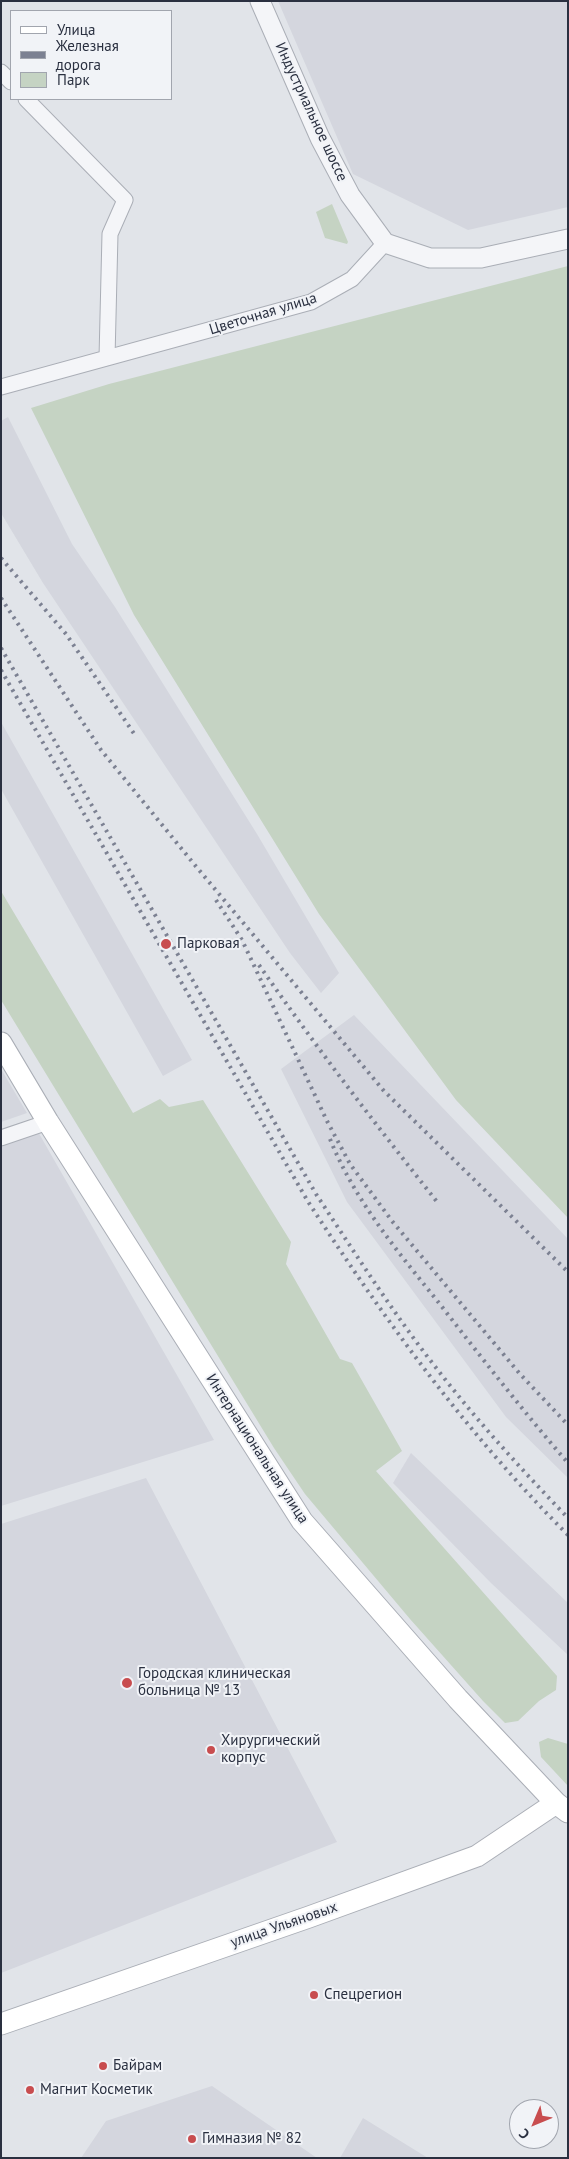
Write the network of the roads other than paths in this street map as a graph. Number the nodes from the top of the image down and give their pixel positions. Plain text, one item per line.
1 (260, 1) edge
2 (1, 72) edge
3 (10, 81) edge
4 (27, 100) edge
5 (568, 239) edge
6 (385, 243) junction
7 (107, 358) junction
8 (1, 387) edge
9 (1, 1043) edge
10 (48, 1122) junction
11 (1, 1138) edge
12 (562, 1807) edge
13 (1, 2024) edge

1 - 6 street, Индустриальное шоссе
2 - 3 street
4 - 7 street
5 - 6 street
6 - 7 street, Цветочная улица
7 - 8 street, Цветочная улица
9 - 10 main road, Интернациональная улица
10 - 11 street
10 - 12 main road, Интернациональная улица
12 - 13 main road, улица Ульяновых

